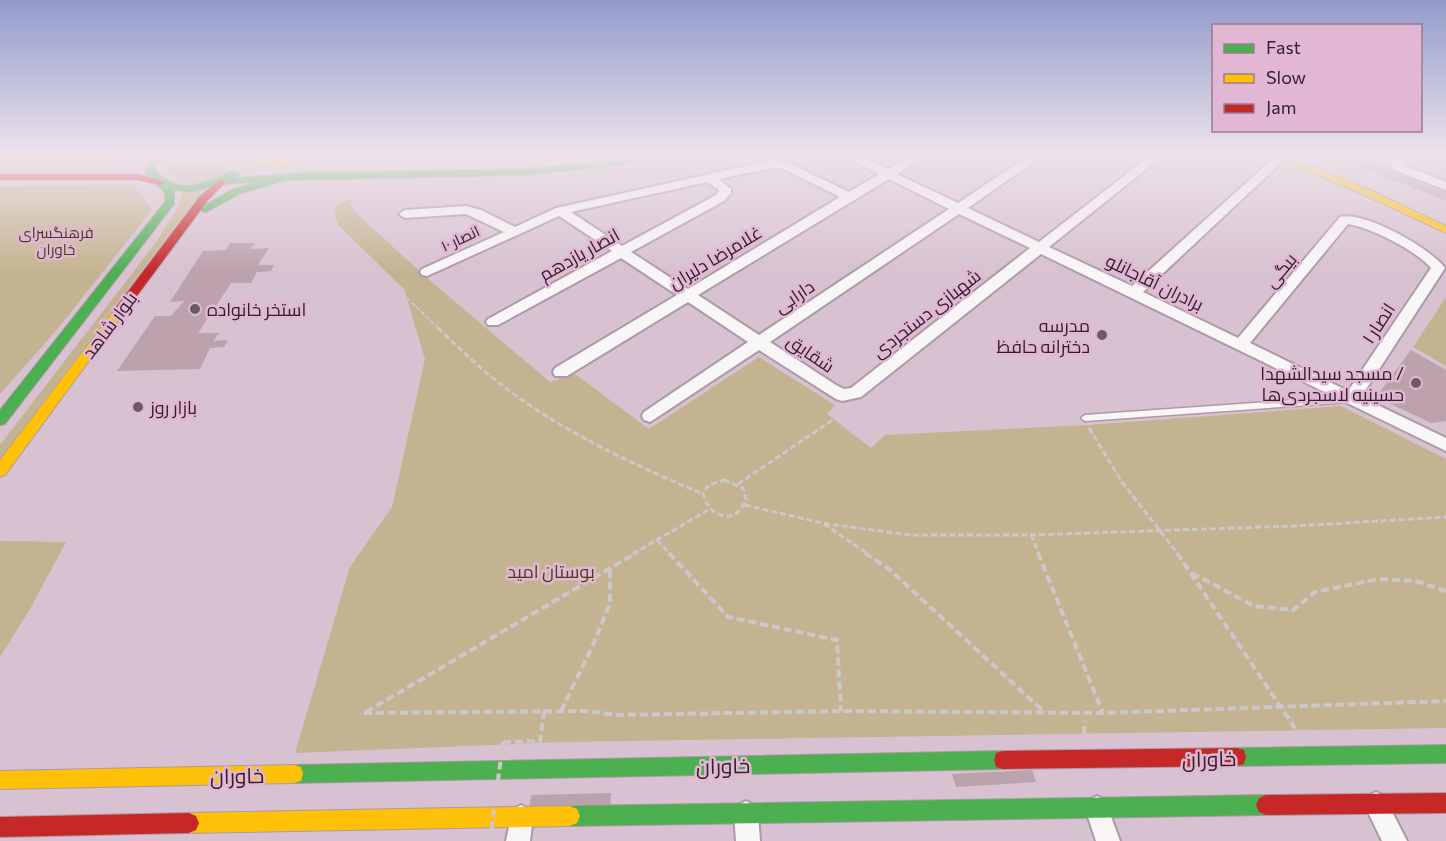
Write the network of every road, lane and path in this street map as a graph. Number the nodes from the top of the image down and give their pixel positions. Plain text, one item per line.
1 (170, 193) edge
2 (209, 193) edge
3 (236, 193) edge
4 (644, 193) edge
5 (725, 193) edge
6 (841, 193) edge
7 (855, 193) edge
8 (928, 193) edge
9 (981, 193) edge
10 (1111, 193) edge
11 (1237, 193) edge
12 (1368, 193) edge
13 (849, 197) junction
14 (959, 208) junction
15 (560, 211) junction
16 (405, 213) dead end
17 (1348, 219) joint
18 (1446, 230) edge
19 (513, 231) junction
20 (177, 234) junction
21 (1042, 249) junction
22 (622, 251) junction
23 (427, 272) dead end
24 (1133, 293) junction
25 (688, 295) junction
26 (407, 298) dead end
27 (493, 322) dead end
28 (760, 342) junction
29 (1240, 345) junction
30 (561, 372) dead end
31 (830, 389) joint
32 (1351, 399) junction
33 (650, 416) dead end
34 (1085, 418) joint
35 (834, 419) dead end
36 (0, 420) edge
37 (1446, 445) edge
38 (0, 471) edge
39 (738, 484) junction
40 (703, 494) junction
41 (745, 505) junction
42 (708, 510) junction
43 (1446, 517) edge
44 (822, 523) junction
45 (1162, 531) junction
46 (1030, 535) junction
47 (657, 540) junction
48 (610, 568) junction
49 (1191, 573) junction
50 (1446, 591) edge
51 (1446, 701) edge
52 (1281, 706) junction
53 (543, 711) junction
54 (561, 711) junction
55 (841, 711) junction
56 (1043, 711) junction
57 (1103, 713) junction
58 (1298, 732) dead end
59 (1446, 754) edge
60 (0, 780) edge
61 (1376, 804) junction
62 (1446, 804) edge
63 (1097, 807) junction
64 (746, 813) junction
65 (521, 817) junction
66 (2, 831) edge
67 (306, 831) edge
68 (490, 841) edge
69 (518, 841) edge
70 (748, 841) edge
71 (1108, 841) edge
72 (1395, 841) edge

1 - 36 main road, بلوار شاهد
2 - 20 main road, بلوار شاهد
3 - 20 main road
4 - 15 street, انصار ۱۰
5 - 22 street, انصار یازدهم
6 - 13 street, انصار ۱۰
7 - 13 street, غلامرضا دلیران
8 - 14 street, برادران آقاجانلو
9 - 14 street, دارابی
10 - 21 street, شهبازی دستجردی
11 - 24 street
12 - 18 main road
13 - 25 street, غلامرضا دلیران
14 - 21 street, برادران آقاجانلو
14 - 28 street, دارابی
15 - 19 street, انصار ۱۰
15 - 22 street, شقایق
16 - 19 street
17 - 29 street, بیگی
17 - 32 street, انصار ۱
19 - 23 street, انصار ۱۰
20 - 38 main road, بلوار شاهد
21 - 24 street, برادران آقاجانلو
21 - 31 street, شهبازی دستجردی
22 - 25 street, شقایق
22 - 27 street, انصار یازدهم
24 - 29 street, برادران آقاجانلو
25 - 28 street, شقایق
25 - 30 street, غلامرضا دلیران
26 - 40 path
28 - 31 street, شقایق
28 - 33 street, دارابی
29 - 32 street, برادران آقاجانلو
32 - 34 lane
32 - 37 street, برادران آقاجانلو
34 - 45 path
35 - 39 path
39 - 40 path
39 - 41 path
40 - 42 path
41 - 42 path
41 - 44 path
42 - 47 path
43 - 45 path
44 - 46 path
44 - 56 path
45 - 46 path
45 - 49 path
46 - 57 path
47 - 48 path
47 - 55 path
48 - 53 path
48 - 54 path
49 - 50 path
49 - 52 path
51 - 52 path
52 - 57 path
52 - 58 path
53 - 54 path
53 - 68 path, bridge
54 - 55 path
55 - 56 path
56 - 57 path
59 - 60 main road, خاوران
61 - 62 main road
61 - 63 main road
61 - 72 street
63 - 64 main road
63 - 71 street
64 - 65 main road
64 - 70 street
65 - 67 main road
65 - 69 street
66 - 67 main road

